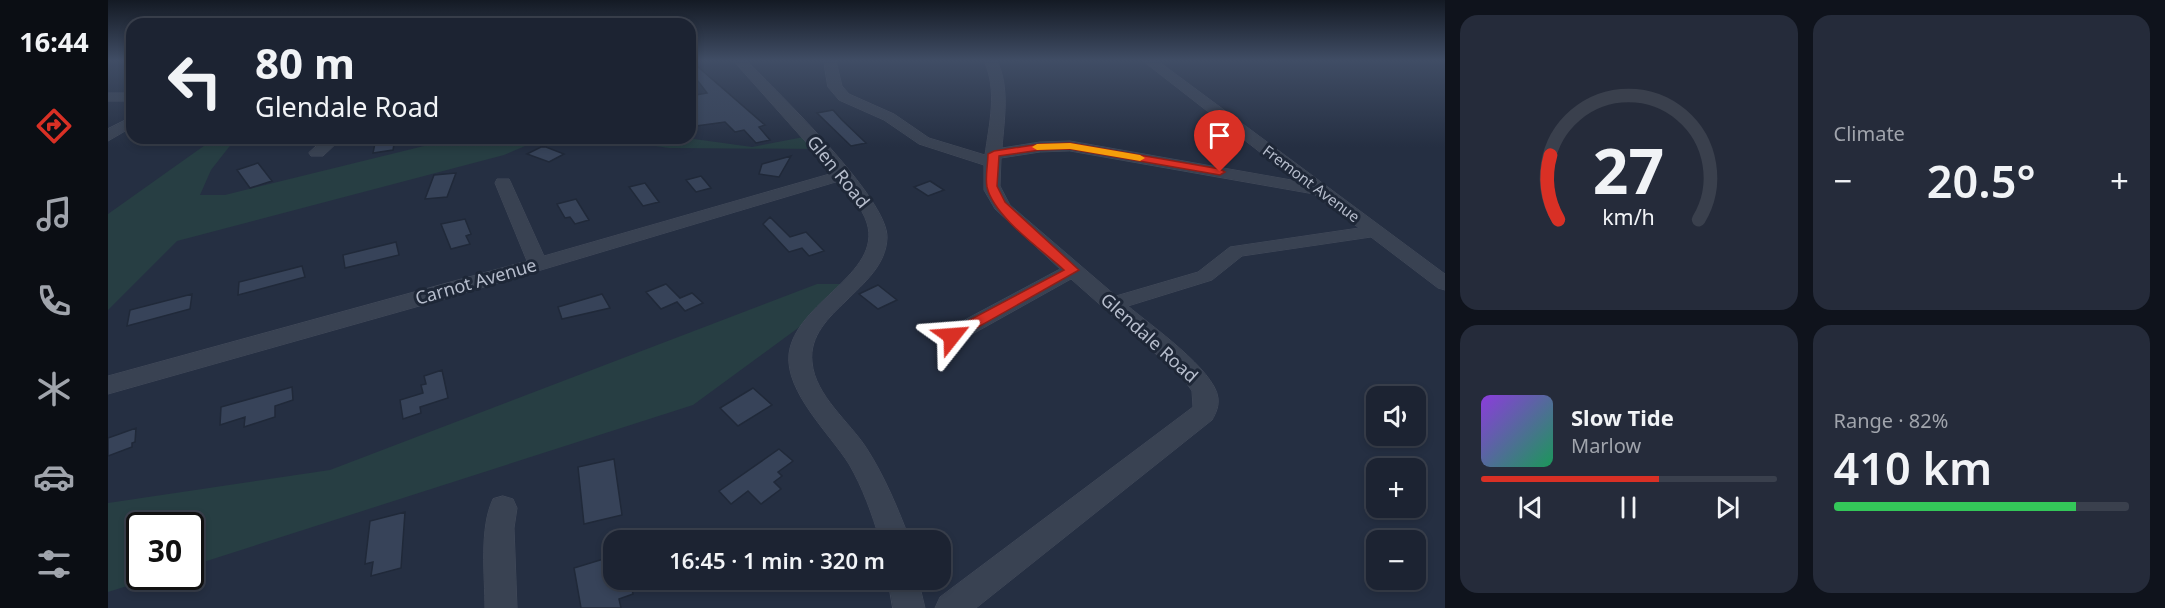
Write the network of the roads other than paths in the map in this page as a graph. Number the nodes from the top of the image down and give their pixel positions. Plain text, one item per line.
1 (766, 89) edge
2 (837, 89) edge
3 (997, 89) edge
4 (1187, 89) edge
5 (108, 97) edge
6 (126, 97) edge
7 (126, 125) edge
8 (108, 136) edge
9 (327, 144) edge
10 (317, 153) dead end
11 (993, 159) junction
12 (843, 175) junction
13 (503, 183) dead end
14 (1319, 189) junction
15 (1374, 231) junction
16 (538, 264) junction
17 (1073, 270) junction
18 (1445, 284) edge
19 (1112, 304) junction
20 (952, 336) dead end
21 (108, 385) edge
22 (503, 508) dead end
23 (891, 530) edge
24 (905, 590) edge
25 (501, 608) edge
26 (909, 608) edge
27 (951, 608) edge

1 - 12 street, Glen Road
2 - 11 street
3 - 11 street, Glendale Road
4 - 14 street, Fremont Avenue
5 - 6 street
7 - 8 street
9 - 10 street
11 - 14 street
11 - 17 street, Glendale Road
12 - 16 street, Carnot Avenue
12 - 23 street, Glen Road
13 - 16 street
14 - 15 street, Fremont Avenue
15 - 18 street, Fremont Avenue
15 - 19 street
16 - 21 street, Carnot Avenue
17 - 19 street, Glendale Road
17 - 20 street
19 - 27 street, Glendale Road
22 - 25 street
24 - 26 street

